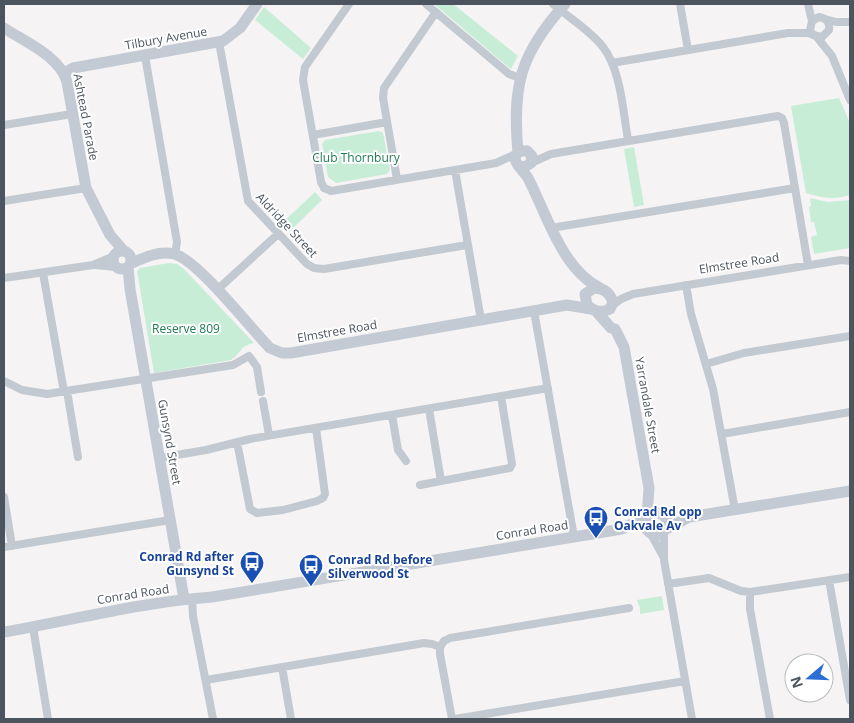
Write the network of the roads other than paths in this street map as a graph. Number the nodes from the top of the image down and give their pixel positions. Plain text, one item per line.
1 (257, 4) edge
2 (349, 4) edge
3 (426, 4) edge
4 (680, 4) edge
5 (810, 4) edge
6 (559, 6) edge
7 (436, 12) junction
8 (824, 18) junction
9 (811, 22) junction
10 (850, 22) edge
11 (4, 28) edge
12 (828, 32) junction
13 (788, 33) junction
14 (815, 36) junction
15 (219, 42) junction
16 (688, 50) junction
17 (145, 56) junction
18 (832, 56) junction
19 (612, 63) junction
20 (64, 73) junction
21 (520, 78) junction
22 (850, 100) edge
23 (72, 114) junction
24 (387, 122) junction
25 (4, 125) edge
26 (313, 135) junction
27 (628, 140) junction
28 (524, 158) junction
29 (455, 170) junction
30 (397, 180) junction
31 (86, 188) junction
32 (795, 188) junction
33 (4, 201) edge
34 (551, 228) junction
35 (278, 234) junction
36 (467, 245) junction
37 (175, 254) junction
38 (122, 260) junction
39 (850, 262) edge
40 (808, 265) junction
41 (578, 272) junction
42 (43, 273) junction
43 (4, 278) edge
44 (686, 285) junction
45 (602, 289) junction
46 (217, 290) junction
47 (633, 294) junction
48 (585, 295) junction
49 (567, 305) junction
50 (612, 306) junction
51 (593, 310) junction
52 (534, 311) junction
53 (481, 320) junction
54 (615, 329) junction
55 (850, 336) edge
56 (706, 364) junction
57 (145, 379) junction
58 (4, 381) edge
59 (548, 388) junction
60 (66, 392) junction
61 (500, 396) junction
62 (429, 408) junction
63 (850, 412) edge
64 (392, 415) junction
65 (316, 428) junction
66 (722, 434) junction
67 (269, 436) junction
68 (237, 442) junction
69 (78, 457) dead end
70 (159, 458) junction
71 (406, 461) dead end
72 (441, 481) junction
73 (420, 485) dead end
74 (649, 488) junction
75 (850, 491) edge
76 (4, 497) edge
77 (735, 510) junction
78 (663, 514) junction
79 (646, 517) junction
80 (689, 518) junction
81 (170, 520) junction
82 (622, 529) junction
83 (666, 530) junction
84 (650, 533) junction
85 (574, 537) junction
86 (8, 547) edge
87 (664, 556) junction
88 (850, 577) edge
89 (829, 580) junction
90 (668, 584) junction
91 (750, 592) junction
92 (188, 599) junction
93 (629, 608) dead end
94 (33, 627) junction
95 (4, 632) edge
96 (440, 647) junction
97 (847, 660) edge
98 (282, 667) junction
99 (206, 680) junction
100 (685, 681) junction
101 (850, 700) edge
102 (48, 719) edge
103 (214, 719) edge
104 (292, 719) edge
105 (453, 719) edge
106 (692, 719) edge
107 (770, 719) edge

1 - 15 street, Tilbury Avenue
2 - 26 street
3 - 7 street
4 - 16 street
5 - 8 street
5 - 9 street
6 - 19 street
6 - 21 street
7 - 21 street
7 - 24 street
8 - 9 street
8 - 10 street
8 - 12 street
9 - 13 street
9 - 14 street
10 - 12 street
11 - 20 street, Ashtead Parade
12 - 14 street
12 - 18 street
13 - 14 street
13 - 16 street
14 - 18 street
15 - 17 street, Tilbury Avenue
15 - 35 street, Aldridge Street
16 - 19 street
17 - 20 street, Tilbury Avenue
17 - 37 street
18 - 22 street
19 - 27 street
20 - 23 street, Ashtead Parade
21 - 28 street
23 - 25 street
23 - 31 street, Ashtead Parade
24 - 26 street
24 - 30 street
26 - 30 street
27 - 28 street
27 - 32 street
28 - 29 street
28 - 34 street
29 - 30 street
29 - 36 street
31 - 33 street
31 - 38 street, Ashtead Parade
32 - 34 street
32 - 40 street
34 - 41 street
35 - 36 street, Aldridge Street
35 - 46 street
36 - 53 street
37 - 38 street
37 - 46 street, Elmstree Road
38 - 42 street
38 - 57 street, Gunsynd Street
39 - 40 street, Elmstree Road
40 - 44 street, Elmstree Road
41 - 45 street
41 - 48 street
42 - 43 street
42 - 60 street
44 - 47 street, Elmstree Road
44 - 56 street
45 - 47 street, Elmstree Road
45 - 48 street
45 - 50 street
46 - 53 street, Elmstree Road
47 - 50 street, Elmstree Road
48 - 49 street, Elmstree Road
48 - 51 street
49 - 51 street, Elmstree Road
49 - 52 street, Elmstree Road
50 - 51 street
50 - 54 street, Yarrandale Street
51 - 54 street, Yarrandale Street
52 - 53 street, Elmstree Road
52 - 59 street
54 - 74 street, Yarrandale Street
55 - 56 street
56 - 66 street
57 - 60 street
57 - 67 street
57 - 70 street, Gunsynd Street
58 - 60 street
59 - 61 street
59 - 85 street
60 - 69 street
61 - 62 street
61 - 72 street
62 - 64 street
62 - 72 street
63 - 66 street
64 - 65 street
64 - 71 street
65 - 67 street
65 - 68 street
66 - 77 street
67 - 68 street
68 - 70 street
70 - 81 street, Gunsynd Street
72 - 73 street
74 - 78 street, Yarrandale Street
74 - 79 street, Yarrandale Street
75 - 77 street
76 - 86 street
77 - 80 street
78 - 79 street
78 - 80 street
78 - 83 street
79 - 82 street, Conrad Road
79 - 84 street
80 - 83 street
81 - 86 street
81 - 92 street, Gunsynd Street
82 - 84 street, Conrad Road
82 - 85 street, Conrad Road
83 - 84 street
83 - 87 street
84 - 87 street
85 - 92 street, Conrad Road
87 - 90 street
88 - 89 street
89 - 91 street
89 - 97 street
90 - 91 street
90 - 100 street
91 - 107 street
92 - 94 street, Conrad Road
92 - 99 street
93 - 96 street
94 - 95 street, Conrad Road
94 - 102 street
96 - 98 street
96 - 105 street
97 - 101 street
98 - 99 street
98 - 104 street
99 - 103 street
100 - 105 street
100 - 106 street

